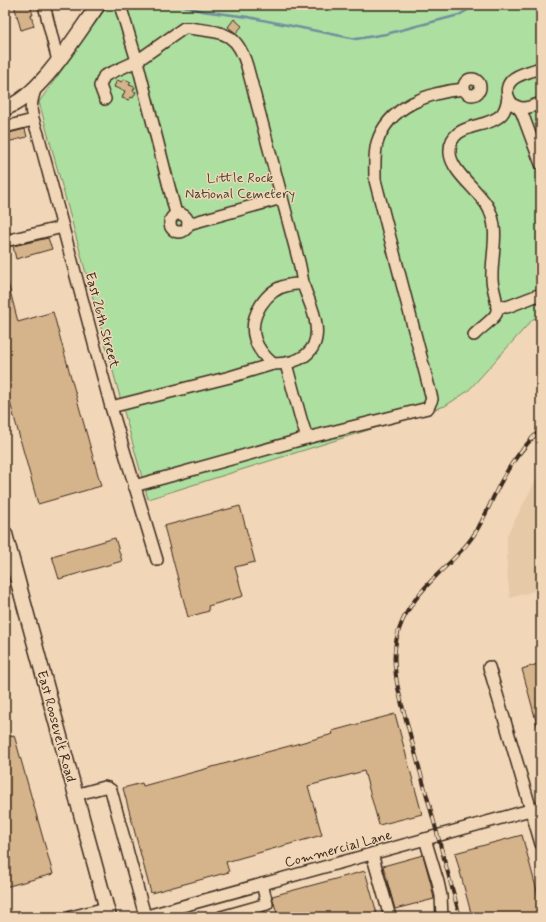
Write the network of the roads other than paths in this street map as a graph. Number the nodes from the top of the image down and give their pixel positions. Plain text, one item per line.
1 (44, 5) edge
2 (98, 5) edge
3 (120, 5) edge
4 (58, 61) junction
5 (137, 61) junction
6 (541, 67) edge
7 (36, 86) junction
8 (464, 89) dead end
9 (508, 98) junction
10 (105, 99) dead end
11 (541, 103) edge
12 (518, 107) junction
13 (5, 108) edge
14 (33, 120) junction
15 (5, 127) edge
16 (541, 164) edge
17 (282, 198) junction
18 (176, 214) junction
19 (188, 224) junction
20 (63, 227) junction
21 (5, 241) edge
22 (304, 285) junction
23 (541, 294) edge
24 (497, 306) junction
25 (474, 335) dead end
26 (273, 364) junction
27 (286, 364) junction
28 (111, 407) junction
29 (307, 438) junction
30 (134, 486) junction
31 (5, 534) edge
32 (157, 560) dead end
33 (490, 667) dead end
34 (75, 795) junction
35 (536, 809) edge
36 (425, 839) junction
37 (541, 844) edge
38 (372, 854) junction
39 (262, 884) junction
40 (108, 912) edge
41 (71, 917) edge
42 (144, 917) edge
43 (221, 917) edge
44 (390, 917) edge
45 (442, 917) edge

1 - 4 street
2 - 4 main road
3 - 5 street
4 - 7 main road
5 - 10 street
5 - 17 street
5 - 18 street
6 - 9 street
7 - 13 main road
7 - 14 street, East 26th Street
8 - 29 street
9 - 12 street
9 - 24 street
11 - 12 street
12 - 16 street
14 - 15 street
14 - 20 street, East 26th Street
17 - 19 street
17 - 22 street
18 - 19 street
18 - 19 street
20 - 21 street
20 - 28 street, East 26th Street
22 - 26 street
22 - 27 street
23 - 24 street
24 - 25 street
26 - 27 street
26 - 28 street
27 - 29 street
28 - 30 street, East 26th Street
29 - 30 street
30 - 32 street, East 26th Street
31 - 34 main road, East Roosevelt Road
33 - 35 street
34 - 40 main road, East Roosevelt Road
34 - 42 street
35 - 36 street, Commercial Lane
35 - 37 street
36 - 38 street, Commercial Lane
36 - 45 street
38 - 39 street, Commercial Lane
38 - 44 street
39 - 42 street, Commercial Lane
39 - 43 street
40 - 41 street

